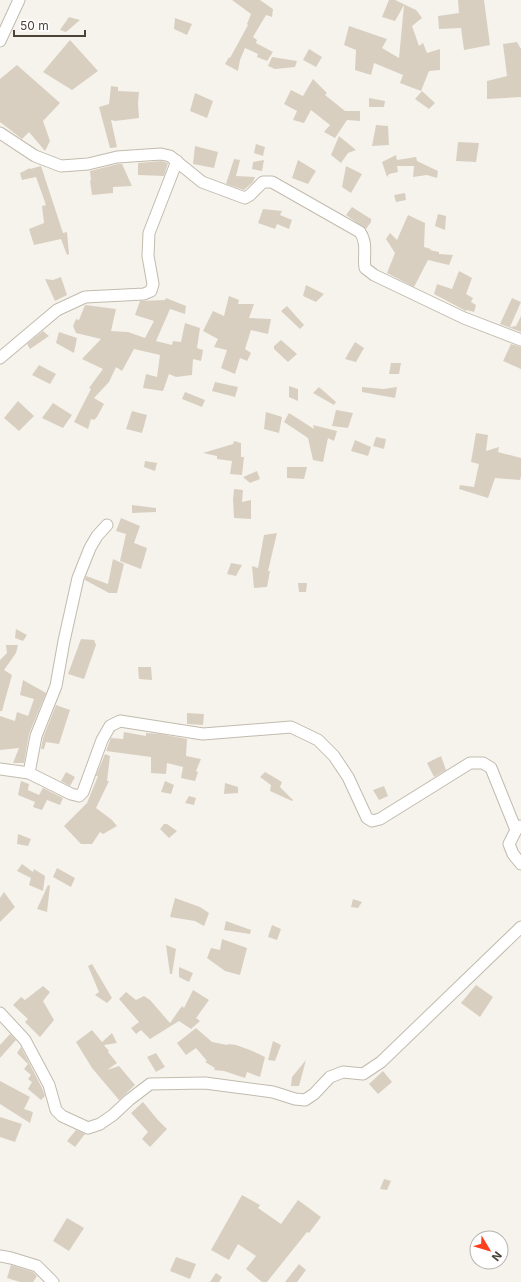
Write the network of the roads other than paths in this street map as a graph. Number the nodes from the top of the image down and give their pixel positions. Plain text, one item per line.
1 (19, 0) edge
2 (0, 41) edge
3 (0, 133) edge
4 (177, 161) junction
5 (521, 340) edge
6 (0, 358) edge
7 (107, 525) dead end
8 (0, 769) edge
9 (29, 773) junction
10 (518, 828) edge
11 (521, 864) edge
12 (521, 927) edge
13 (0, 1013) edge
14 (0, 1256) edge
15 (53, 1282) edge

1 - 2 street
3 - 4 street
4 - 5 street
4 - 6 street
7 - 9 street
8 - 9 street
9 - 10 street
10 - 11 street
12 - 13 street
14 - 15 street

